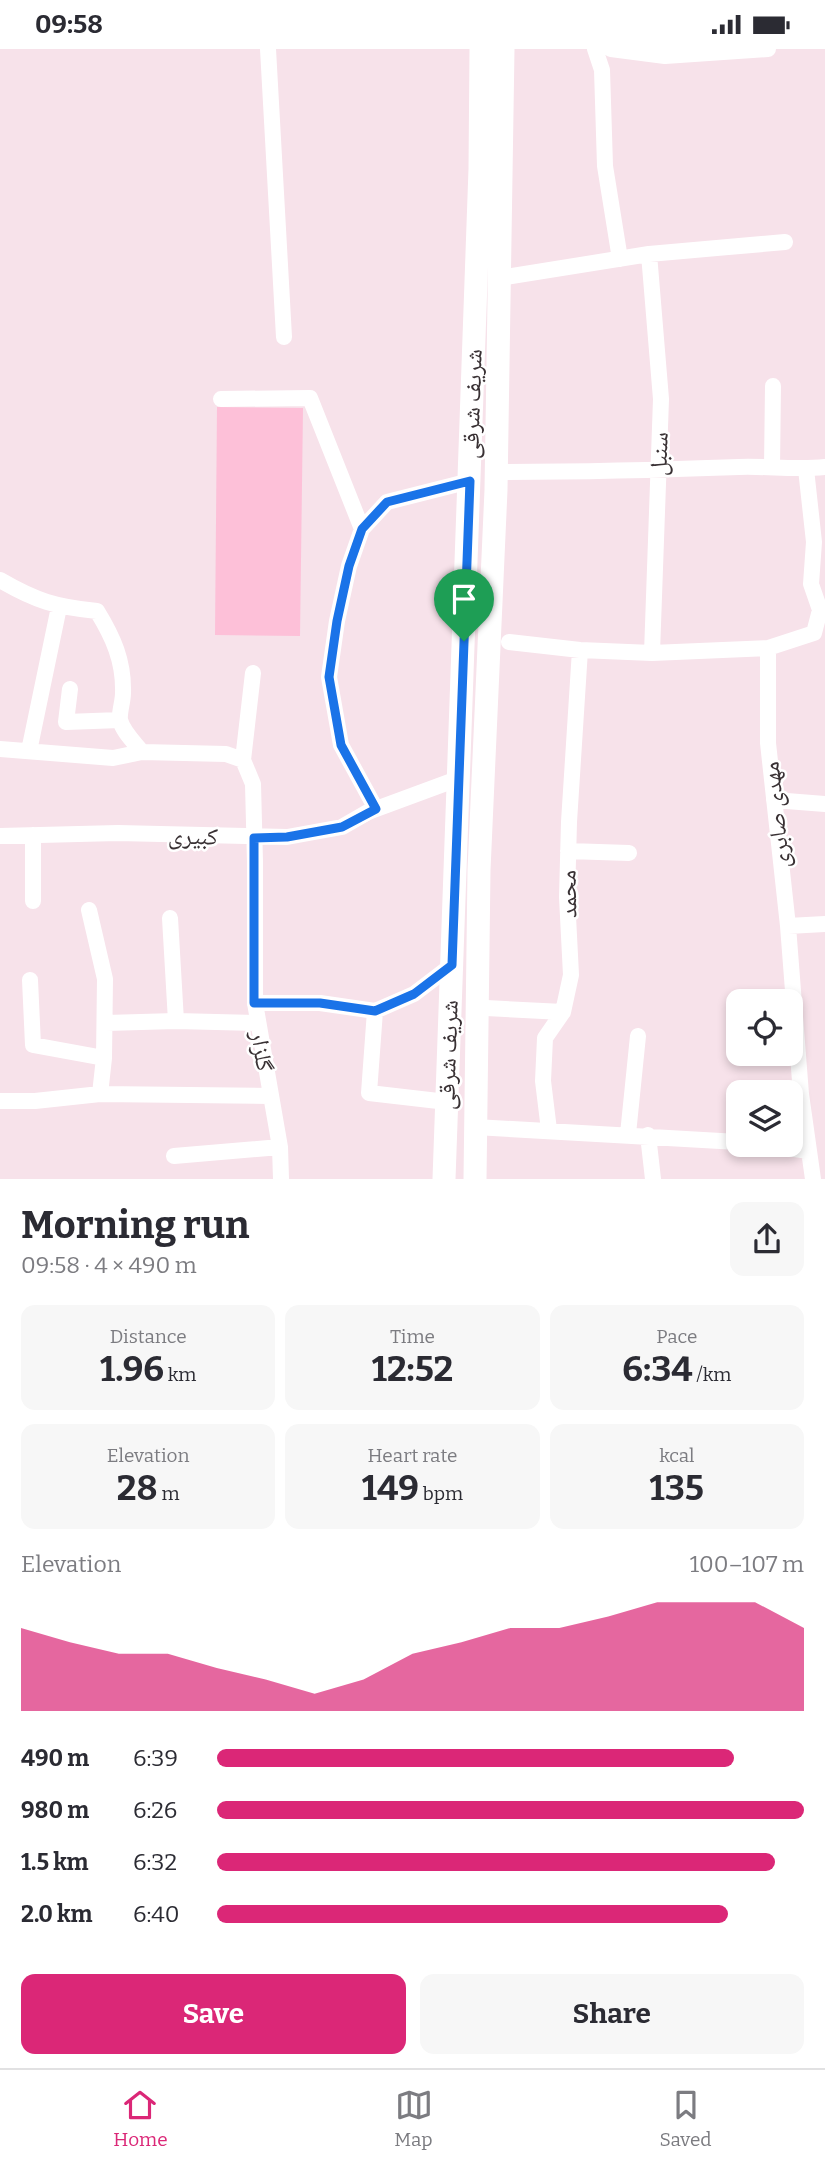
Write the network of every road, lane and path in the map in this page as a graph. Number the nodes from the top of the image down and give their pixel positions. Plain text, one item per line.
1 (268, 49) edge
2 (481, 49) edge
3 (503, 49) edge
4 (595, 49) edge
5 (611, 49) edge
6 (753, 49) edge
7 (768, 49) edge
8 (785, 241) dead end
9 (649, 254) junction
10 (620, 259) junction
11 (499, 278) junction
12 (284, 337) dead end
13 (774, 386) dead end
14 (221, 399) dead end
15 (772, 467) junction
16 (825, 467) edge
17 (806, 469) junction
18 (658, 471) junction
19 (496, 472) junction
20 (470, 481) junction
21 (362, 529) junction
22 (0, 580) edge
23 (59, 607) junction
24 (822, 610) edge
25 (464, 641) junction
26 (499, 642) junction
27 (768, 648) junction
28 (580, 650) junction
29 (652, 653) junction
30 (253, 673) dead end
31 (70, 689) dead end
32 (120, 720) junction
33 (0, 749) edge
34 (29, 751) junction
35 (142, 752) junction
36 (243, 760) junction
37 (460, 778) junction
38 (774, 800) junction
39 (825, 804) edge
40 (376, 809) junction
41 (33, 835) junction
42 (0, 836) edge
43 (254, 838) junction
44 (568, 851) junction
45 (629, 853) dead end
46 (33, 901) dead end
47 (89, 910) dead end
48 (170, 918) dead end
49 (825, 924) edge
50 (788, 926) junction
51 (452, 965) junction
52 (30, 980) dead end
53 (254, 1003) junction
54 (486, 1008) dead end
55 (375, 1011) junction
56 (563, 1012) junction
57 (176, 1021) junction
58 (106, 1023) junction
59 (257, 1023) junction
60 (639, 1036) dead end
61 (104, 1058) junction
62 (100, 1094) junction
63 (270, 1096) junction
64 (0, 1101) edge
65 (447, 1102) junction
66 (475, 1127) junction
67 (550, 1131) junction
68 (628, 1134) junction
69 (648, 1135) junction
70 (726, 1141) edge
71 (280, 1147) junction
72 (803, 1150) edge
73 (809, 1151) junction
74 (174, 1156) dead end
75 (281, 1179) edge
76 (444, 1179) edge
77 (475, 1179) edge
78 (653, 1179) edge
79 (813, 1179) edge

1 - 12 street
2 - 20 main road, شریف شرقی
3 - 11 main road, شریف شرقی
4 - 10 street
5 - 6 street
6 - 7 street
8 - 9 street
9 - 10 street
9 - 18 street, سنبل
10 - 11 street
11 - 19 main road, شریف شرقی
13 - 15 street
14 - 21 street
15 - 17 street
15 - 18 street
16 - 17 street
17 - 24 street
18 - 19 street
18 - 29 street, سنبل
19 - 26 main road, شریف شرقی
20 - 21 street
20 - 25 main road, شریف شرقی
21 - 40 street
22 - 23 street
23 - 32 street
23 - 34 street
24 - 27 street
25 - 26 main road
25 - 37 main road, شریف شرقی
26 - 28 street
26 - 66 main road, شریف شرقی
27 - 29 street
27 - 38 street, مهدی صابری
28 - 29 street
28 - 44 street, محمد
30 - 36 street, گلزار
31 - 32 street
32 - 35 street
33 - 34 street
34 - 35 street
35 - 36 street
36 - 43 street, گلزار
37 - 40 street, کبیری
37 - 51 main road, شریف شرقی
38 - 39 street
38 - 50 street, مهدی صابری
40 - 43 street, کبیری
41 - 42 street, کبیری
41 - 43 street, کبیری
41 - 46 street
43 - 53 street, گلزار
44 - 45 street
44 - 56 street, محمد
47 - 58 street
48 - 57 street
49 - 50 street
50 - 73 street, مهدی صابری
51 - 55 street
51 - 65 main road, شریف شرقی
52 - 61 street
53 - 55 street
53 - 59 street, گلزار
54 - 56 street
55 - 65 street
56 - 67 street, محمد
57 - 58 street
57 - 59 street
58 - 61 street
59 - 63 street, گلزار
60 - 68 street
61 - 62 street
62 - 63 street
62 - 64 street
63 - 71 street, گلزار
65 - 76 main road, شریف شرقی
66 - 67 street
66 - 77 main road, شریف شرقی
67 - 68 street
68 - 69 street
69 - 70 street
69 - 78 street
71 - 74 street
71 - 75 street, گلزار
72 - 73 street
73 - 79 street, مهدی صابری

